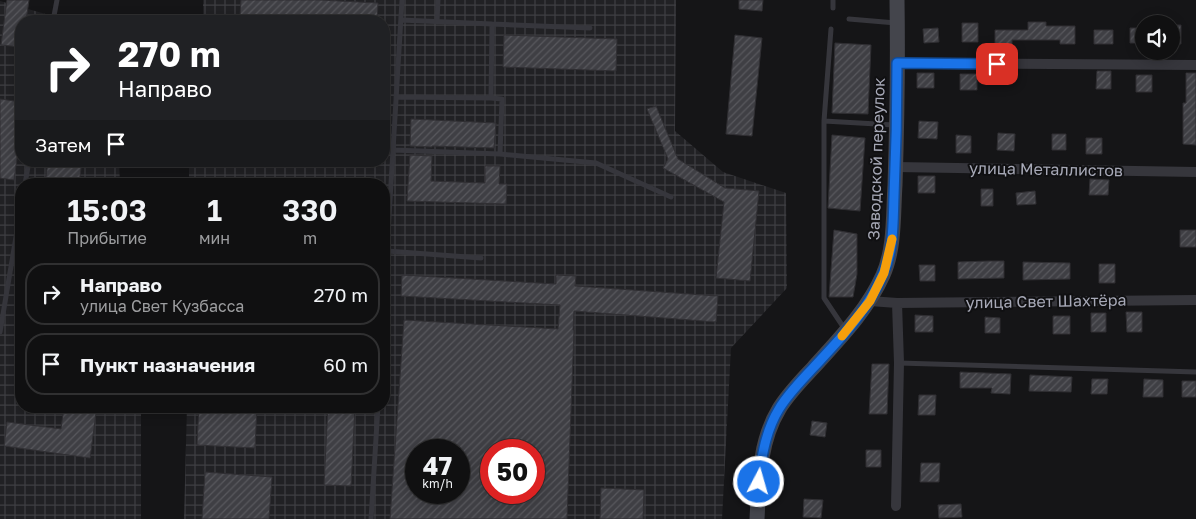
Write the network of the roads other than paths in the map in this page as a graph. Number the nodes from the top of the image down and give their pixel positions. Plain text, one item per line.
1 (57, 0) edge
2 (402, 0) edge
3 (438, 0) edge
4 (834, 0) edge
5 (897, 0) edge
6 (833, 8) dead end
7 (54, 15) edge
8 (849, 19) dead end
9 (401, 20) junction
10 (437, 22) junction
11 (492, 24) junction
12 (897, 24) junction
13 (590, 28) dead end
14 (831, 29) dead end
15 (897, 63) junction
16 (1196, 66) edge
17 (396, 97) junction
18 (491, 98) junction
19 (824, 121) junction
20 (897, 125) junction
21 (392, 150) junction
22 (500, 154) junction
23 (896, 166) junction
24 (1196, 172) edge
25 (390, 190) edge
26 (671, 197) dead end
27 (15, 243) edge
28 (390, 251) edge
29 (481, 258) dead end
30 (1196, 300) edge
31 (870, 301) junction
32 (897, 303) junction
33 (846, 331) junction
34 (0, 332) edge
35 (899, 363) junction
36 (1196, 372) edge
37 (378, 413) edge
38 (896, 506) dead end
39 (371, 519) edge
40 (757, 519) edge

1 - 7 lane
2 - 9 lane
3 - 10 lane
4 - 6 lane
5 - 12 main road, Заводской переулок
8 - 12 lane
9 - 10 lane
9 - 17 lane
10 - 11 lane
11 - 13 lane
11 - 18 lane
12 - 15 main road, Заводской переулок
14 - 19 lane
15 - 16 street
15 - 20 main road, Заводской переулок
17 - 18 lane
17 - 21 lane
18 - 22 lane
19 - 20 lane
19 - 33 lane
20 - 23 main road, Заводской переулок
21 - 22 lane
21 - 25 lane
22 - 26 lane
23 - 24 street, улица Металлистов
23 - 31 main road, Заводской переулок
27 - 34 lane
28 - 29 lane
30 - 32 street, улица Свет Шахтёра
31 - 32 street, улица Свет Шахтёра
31 - 33 main road, Заводской переулок
32 - 35 street
33 - 40 main road, Заводской переулок
35 - 36 lane
35 - 38 street
37 - 39 lane

